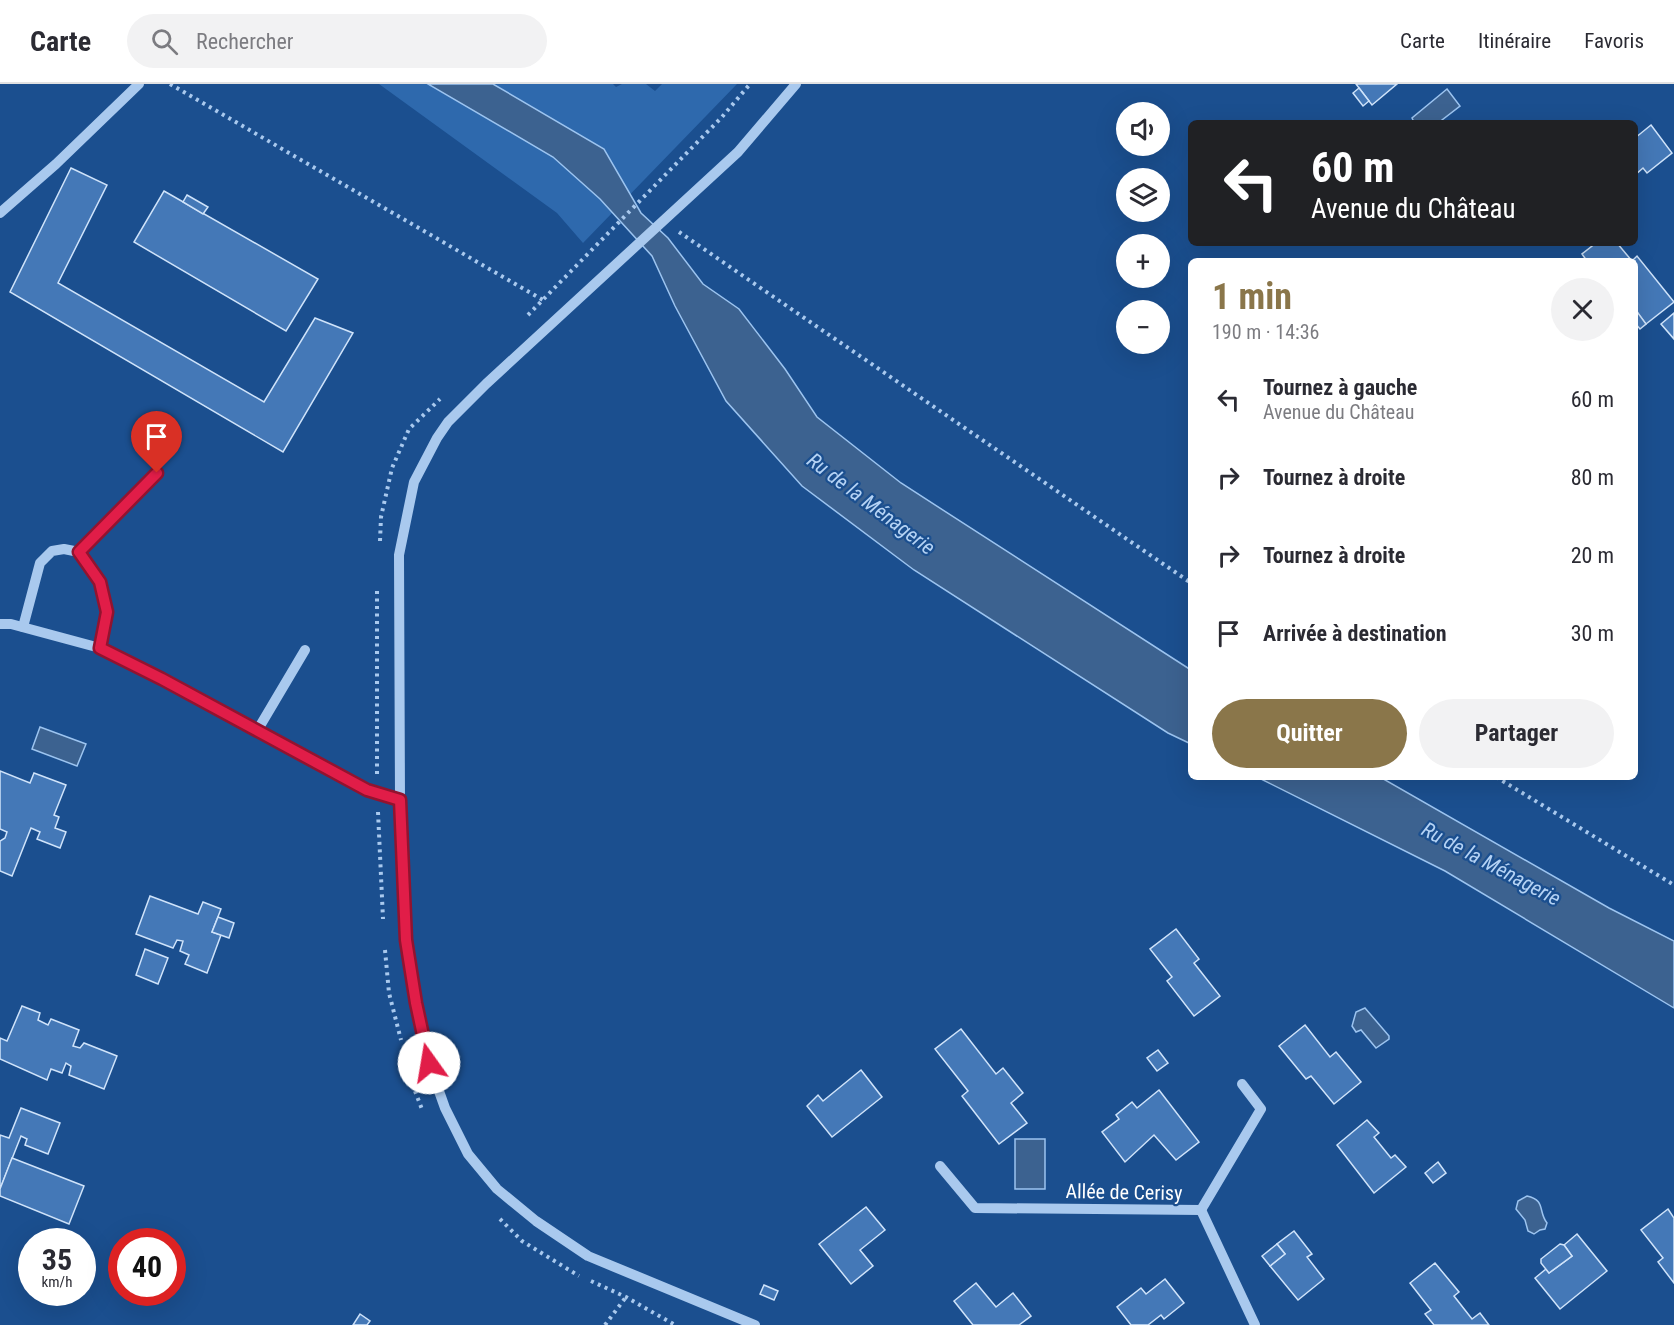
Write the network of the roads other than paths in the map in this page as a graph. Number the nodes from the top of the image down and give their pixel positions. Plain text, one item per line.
1 (139, 84) edge
2 (796, 84) edge
3 (0, 213) edge
4 (157, 473) dead end
5 (79, 552) junction
6 (0, 624) edge
7 (23, 627) junction
8 (100, 648) junction
9 (305, 650) dead end
10 (257, 731) junction
11 (400, 800) junction
12 (1242, 1084) dead end
13 (940, 1166) dead end
14 (1201, 1210) junction
15 (756, 1325) edge
16 (1255, 1325) edge

1 - 3 street
2 - 11 street
4 - 5 street
5 - 7 street
5 - 8 street
6 - 7 street
7 - 8 street
8 - 10 street
9 - 10 street
10 - 11 street
11 - 15 street
12 - 14 street
13 - 14 street, Allée de Cerisy
14 - 16 street, Allée de Cerisy

